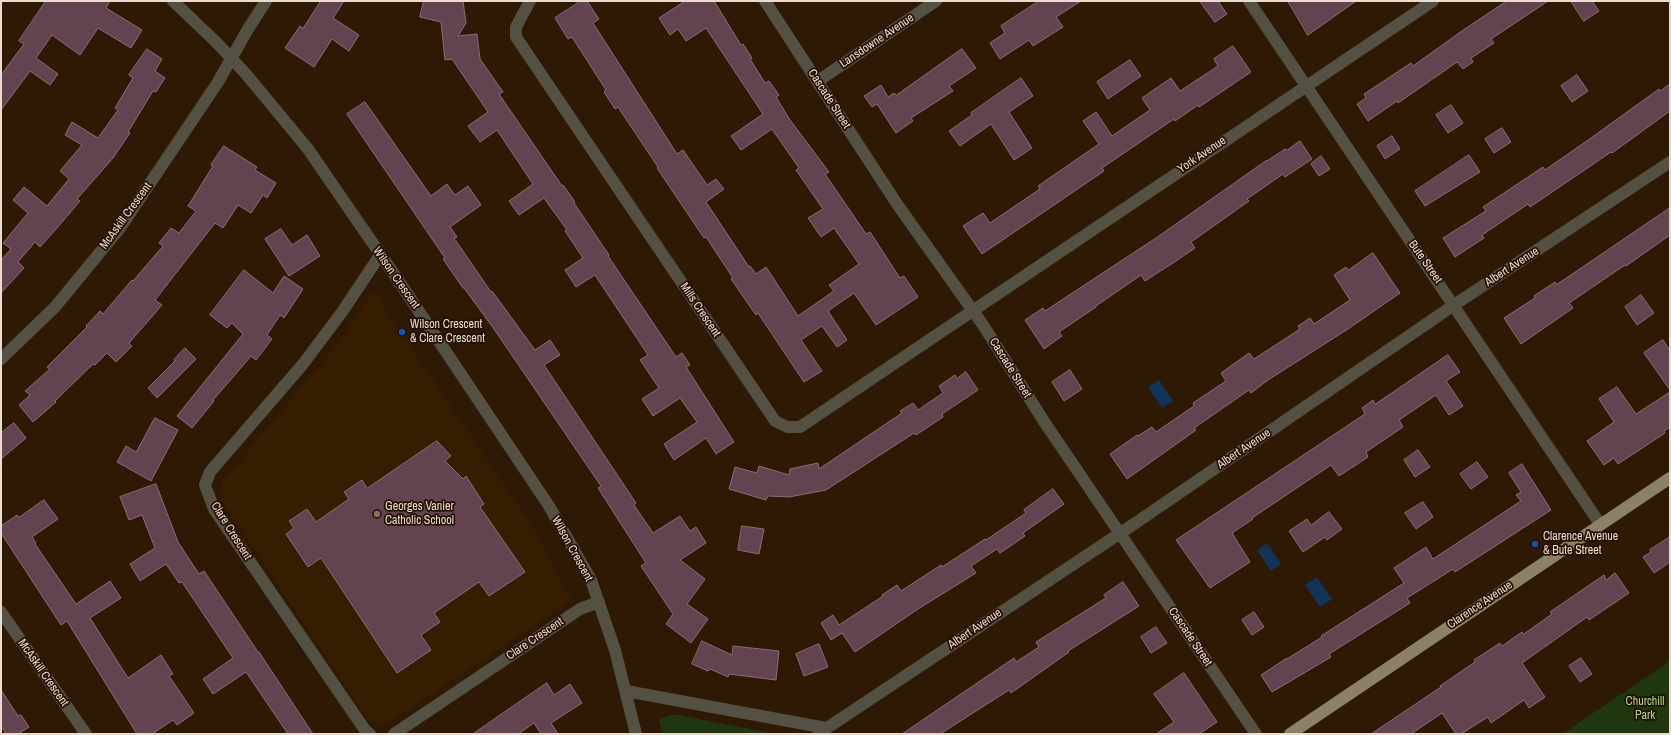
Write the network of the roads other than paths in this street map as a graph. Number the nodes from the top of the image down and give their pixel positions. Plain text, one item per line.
1 (173, 1) edge
2 (266, 1) edge
3 (530, 1) edge
4 (764, 1) edge
5 (936, 1) edge
6 (1249, 1) edge
7 (1433, 1) edge
8 (231, 58) junction
9 (818, 81) junction
10 (1305, 86) junction
11 (1670, 162) edge
12 (380, 255) junction
13 (1454, 305) junction
14 (972, 310) junction
15 (1, 359) edge
16 (1670, 478) edge
17 (1600, 524) junction
18 (1120, 533) junction
19 (599, 602) junction
20 (1, 612) edge
21 (626, 691) junction
22 (822, 731) edge
23 (86, 734) edge
24 (370, 734) edge
25 (394, 734) edge
26 (636, 734) edge
27 (1256, 734) edge
28 (1290, 734) edge

1 - 8 street, Wilson Crescent
2 - 8 street, McAskill Crescent
3 - 14 street, Mills Crescent
4 - 9 street, Cascade Street
5 - 9 street, Lansdowne Avenue
6 - 10 street, Bute Street
7 - 10 street, York Avenue
8 - 12 street, Wilson Crescent
8 - 15 street, McAskill Crescent
9 - 14 street, Cascade Street
10 - 13 street, Bute Street
10 - 14 street, York Avenue
11 - 13 street, Albert Avenue
12 - 19 street, Wilson Crescent
12 - 24 street, Clare Crescent
13 - 17 street, Bute Street
13 - 18 street, Albert Avenue
14 - 18 street, Cascade Street
16 - 17 main road, Clarence Avenue
17 - 28 main road, Clarence Avenue
18 - 22 street, Albert Avenue
18 - 27 street, Cascade Street
19 - 21 street, Wilson Crescent
19 - 25 street, Clare Crescent
20 - 23 street, McAskill Crescent
21 - 22 street
21 - 26 street, Wilson Crescent

